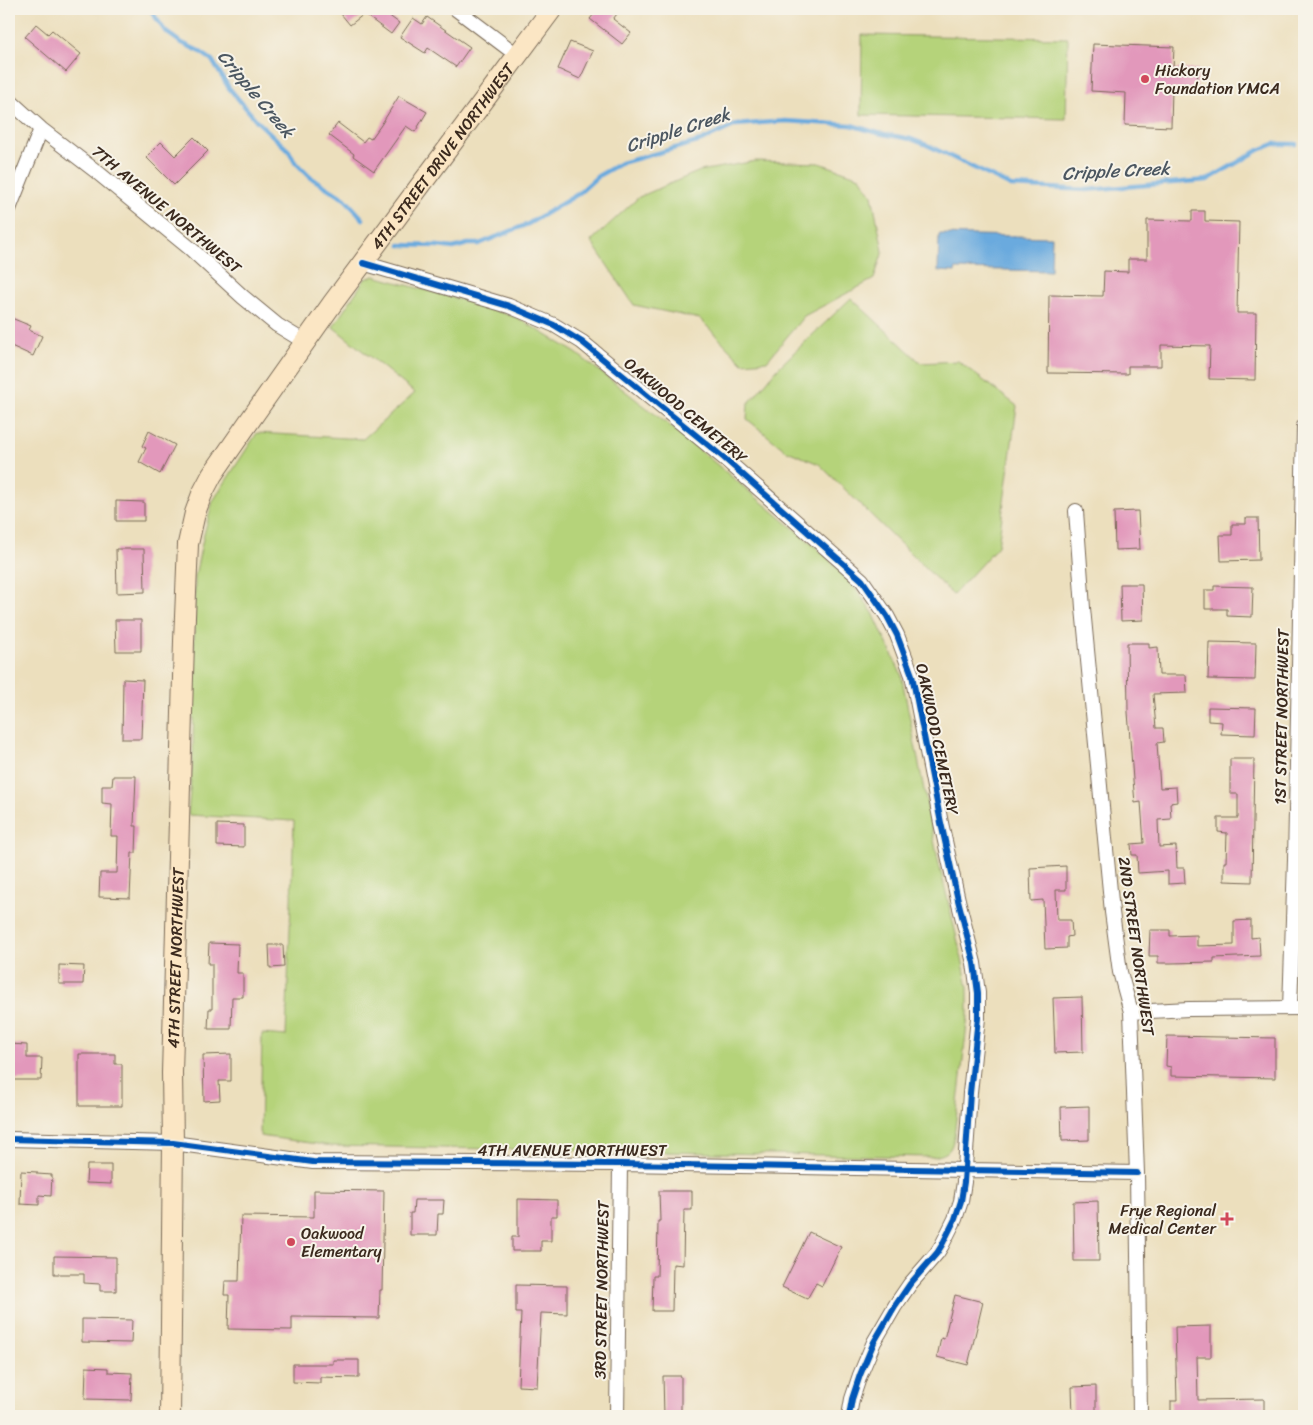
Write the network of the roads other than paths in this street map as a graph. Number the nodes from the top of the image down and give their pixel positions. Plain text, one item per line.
1 (456, 9) edge
2 (552, 9) edge
3 (517, 56) junction
4 (9, 100) edge
5 (42, 129) junction
6 (9, 208) edge
7 (363, 263) junction
8 (305, 342) junction
9 (1304, 426) edge
10 (199, 503) joint
11 (1304, 506) edge
12 (1076, 511) dead end
13 (1297, 1008) edge
14 (1131, 1012) junction
15 (9, 1139) edge
16 (173, 1143) junction
17 (620, 1164) junction
18 (964, 1170) junction
19 (1137, 1173) junction
20 (170, 1416) edge
21 (617, 1416) edge
22 (849, 1416) edge
23 (1140, 1416) edge

1 - 3 street
2 - 3 main road, 4TH STREET DRIVE NORTHWEST
3 - 7 main road, 4TH STREET DRIVE NORTHWEST
4 - 5 street, 7TH AVENUE NORTHWEST
5 - 6 street
5 - 8 street, 7TH AVENUE NORTHWEST
7 - 8 main road, 4TH STREET DRIVE NORTHWEST
7 - 18 street, OAKWOOD CEMETERY
8 - 10 main road, 4TH STREET DRIVE NORTHWEST
9 - 11 street, 1ST STREET NORTHWEST
10 - 16 main road, 4TH STREET NORTHWEST
11 - 13 street, 1ST STREET NORTHWEST
12 - 14 street, 2ND STREET NORTHWEST
13 - 14 street
14 - 19 street, 2ND STREET NORTHWEST
15 - 16 street, 4TH AVENUE NORTHWEST
16 - 17 street, 4TH AVENUE NORTHWEST
16 - 20 main road, 4TH STREET NORTHWEST
17 - 18 street, 4TH AVENUE NORTHWEST
17 - 21 street, 3RD STREET NORTHWEST
18 - 19 street, 4TH AVENUE NORTHWEST
18 - 22 street, OAKWOOD CEMETERY
19 - 23 street, 2ND STREET NORTHWEST

